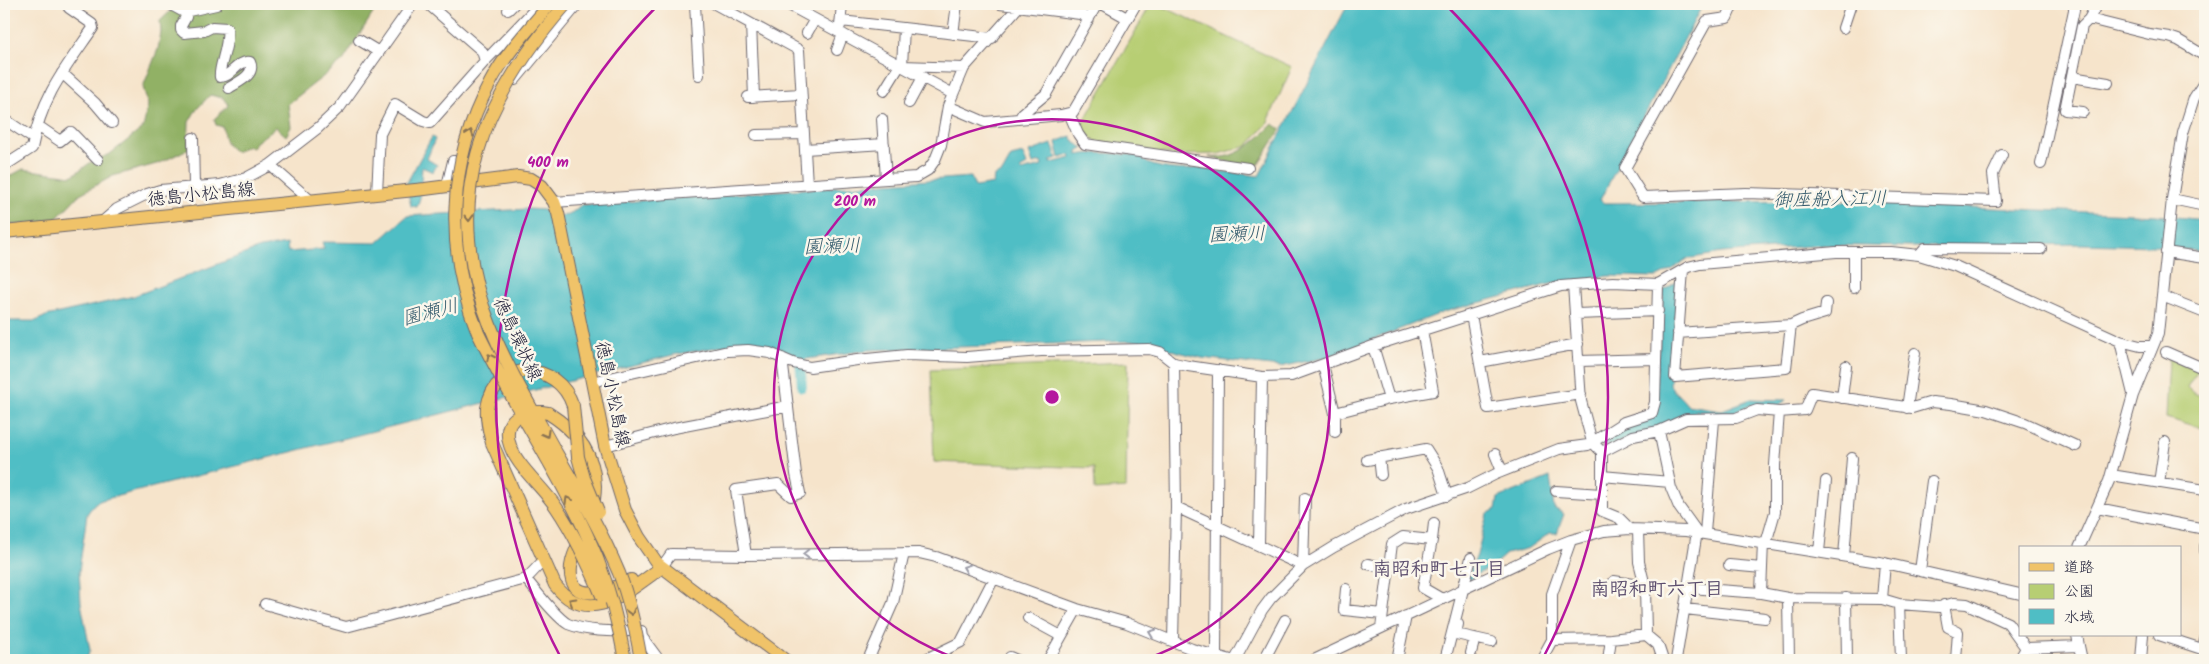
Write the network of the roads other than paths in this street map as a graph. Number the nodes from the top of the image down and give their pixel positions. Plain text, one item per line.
1 (71, 4) edge
2 (172, 4) edge
3 (216, 4) edge
4 (413, 4) edge
5 (428, 4) edge
6 (541, 4) edge
7 (550, 4) edge
8 (566, 4) edge
9 (578, 4) edge
10 (695, 4) edge
11 (714, 4) edge
12 (787, 4) edge
13 (842, 4) edge
14 (956, 4) edge
15 (1000, 4) edge
16 (1097, 4) edge
17 (1102, 4) edge
18 (1136, 4) edge
19 (1733, 4) edge
20 (1851, 4) edge
21 (2074, 4) edge
22 (2097, 4) edge
23 (1021, 5) edge
24 (184, 12) junction
25 (1127, 18) junction
26 (2089, 18) junction
27 (815, 19) junction
28 (1088, 19) junction
29 (841, 21) junction
30 (562, 22) junction
31 (751, 24) junction
32 (904, 28) junction
33 (1843, 28) dead end
34 (807, 33) dead end
35 (841, 33) junction
36 (953, 34) junction
37 (992, 38) junction
38 (359, 40) dead end
39 (837, 50) dead end
40 (380, 52) junction
41 (2205, 56) edge
42 (486, 61) junction
43 (901, 65) junction
44 (964, 68) junction
45 (62, 73) junction
46 (699, 75) dead end
47 (2072, 77) junction
48 (923, 78) junction
49 (2205, 81) edge
50 (2108, 83) dead end
51 (229, 88) dead end
52 (884, 91) dead end
53 (801, 94) junction
54 (953, 94) junction
55 (909, 103) dead end
56 (948, 106) junction
57 (2083, 112) dead end
58 (1069, 113) junction
59 (882, 118) dead end
60 (4, 119) edge
61 (1019, 119) junction
62 (112, 123) dead end
63 (38, 126) junction
64 (804, 134) junction
65 (756, 135) dead end
66 (193, 138) dead end
67 (34, 139) junction
68 (884, 144) junction
69 (805, 148) junction
70 (2002, 155) dead end
71 (98, 160) dead end
72 (2041, 164) dead end
73 (270, 165) junction
74 (4, 166) edge
75 (1248, 168) dead end
76 (886, 179) junction
77 (807, 184) junction
78 (447, 186) junction
79 (194, 187) junction
80 (377, 193) junction
81 (2172, 199) junction
82 (310, 200) junction
83 (2205, 206) edge
84 (556, 208) junction
85 (101, 223) junction
86 (4, 232) edge
87 (2041, 249) dead end
88 (2166, 251) junction
89 (1854, 252) junction
90 (1919, 255) junction
91 (2205, 258) edge
92 (1681, 271) junction
93 (1659, 283) junction
94 (1573, 285) junction
95 (1854, 288) dead end
96 (2162, 296) junction
97 (1826, 303) dead end
98 (1658, 311) junction
99 (2205, 313) edge
100 (1576, 314) junction
101 (1471, 315) junction
102 (1791, 325) junction
103 (1422, 330) junction
104 (1678, 333) junction
105 (2120, 341) junction
106 (1578, 344) junction
107 (1373, 346) junction
108 (2153, 346) junction
109 (2166, 352) dead end
110 (1915, 353) dead end
111 (782, 358) junction
112 (1655, 359) junction
113 (1580, 361) junction
114 (1480, 362) junction
115 (1174, 363) junction
116 (1324, 365) junction
117 (1846, 366) dead end
118 (2205, 369) edge
119 (1218, 370) junction
120 (1262, 377) junction
121 (591, 380) junction
122 (1581, 394) junction
123 (2133, 395) junction
124 (1842, 398) junction
125 (1389, 399) junction
126 (788, 406) junction
127 (1907, 408) junction
128 (1335, 412) junction
129 (1779, 412) junction
130 (1714, 420) junction
131 (1659, 431) junction
132 (1336, 432) dead end
133 (1592, 442) junction
134 (2165, 442) dead end
135 (605, 446) junction
136 (2076, 446) dead end
137 (1602, 452) junction
138 (1495, 454) dead end
139 (1379, 458) junction
140 (1852, 458) dead end
141 (1367, 460) dead end
142 (1502, 471) junction
143 (1381, 475) dead end
144 (2111, 475) junction
145 (1602, 476) junction
146 (1670, 482) junction
147 (1826, 482) dead end
148 (1932, 482) dead end
149 (2159, 483) junction
150 (2205, 490) edge
151 (1556, 491) dead end
152 (1602, 494) junction
153 (1447, 496) junction
154 (1305, 498) dead end
155 (1176, 507) junction
156 (2097, 508) junction
157 (1434, 523) dead end
158 (1216, 526) junction
159 (1634, 529) junction
160 (2205, 529) edge
161 (1701, 533) junction
162 (1432, 540) junction
163 (1572, 540) junction
164 (1764, 542) junction
165 (1259, 544) junction
166 (2080, 546) edge
167 (2205, 546) edge
168 (2205, 551) edge
169 (1819, 552) junction
170 (904, 553) junction
171 (746, 555) junction
172 (1844, 556) junction
173 (1471, 558) dead end
174 (543, 561) junction
175 (1885, 563) junction
176 (1368, 564) dead end
177 (1728, 565) dead end
178 (659, 566) junction
179 (1303, 566) junction
180 (1388, 568) junction
181 (1762, 568) junction
182 (1920, 571) junction
183 (619, 574) junction
184 (994, 578) junction
185 (526, 579) junction
186 (1614, 581) dead end
187 (1645, 586) junction
188 (1689, 588) junction
189 (1346, 589) dead end
190 (1464, 589) junction
191 (1761, 593) junction
192 (2019, 594) edge
193 (1788, 598) junction
194 (1846, 598) junction
195 (1882, 598) junction
196 (1442, 599) junction
197 (265, 604) dead end
198 (1900, 604) junction
199 (1944, 606) junction
200 (1077, 609) junction
201 (1685, 609) junction
202 (1382, 614) junction
203 (1406, 616) junction
204 (1028, 618) dead end
205 (1765, 618) dead end
206 (1285, 620) dead end
207 (1381, 628) junction
208 (1061, 636) junction
209 (1646, 636) junction
210 (2143, 636) edge
211 (2163, 636) edge
212 (1475, 638) junction
213 (1611, 639) junction
214 (1173, 640) junction
215 (1552, 640) junction
216 (2078, 641) edge
217 (1492, 642) dead end
218 (2205, 646) edge
219 (2026, 648) junction
220 (1471, 653) dead end
221 (1216, 655) junction
222 (624, 660) edge
223 (641, 660) edge
224 (659, 660) edge
225 (785, 660) edge
226 (868, 660) edge
227 (924, 660) edge
228 (1048, 660) edge
229 (1231, 660) edge
230 (1235, 660) edge
231 (1264, 660) edge
232 (1314, 660) edge
233 (1397, 660) edge
234 (1445, 660) edge
235 (1541, 660) edge
236 (1608, 660) edge
237 (1663, 660) edge
238 (1676, 660) edge
239 (1789, 660) edge
240 (1847, 660) edge
241 (1901, 660) edge
242 (1956, 660) edge
243 (2019, 660) edge
244 (2082, 660) edge
245 (2141, 660) edge

1 - 45 street
2 - 24 street
3 - 24 street
4 - 40 street
5 - 42 street
6 - 30 street
6 - 42 street
222 -> 7 main road, 徳島環状線, bridge
8 -> 183 main road, 徳島環状線, bridge
9 - 30 street
10 - 46 street
11 - 31 street
12 - 27 street
13 - 29 street
14 - 36 street
15 - 23 street
16 - 28 street
17 - 25 street
18 - 25 street
19 - 70 street
20 - 33 street
21 - 72 street
22 - 26 street
23 - 28 street
23 - 37 street
24 - 51 street
25 - 58 street
26 - 41 street
26 - 47 street
27 - 34 street
27 - 35 street
28 - 61 street
29 - 32 street
29 - 35 street
30 - 78 street
31 - 53 street
31 - 53 street
32 - 36 street
32 - 43 street
35 - 39 street
35 - 43 street
36 - 37 street
37 - 44 street
38 - 40 street
40 - 73 street
42 - 80 street
43 - 44 street
43 - 48 street
43 - 52 street
44 - 54 street
45 - 62 street
45 - 63 street
47 - 50 street
47 - 57 street
48 - 54 street
48 - 55 street
49 - 81 street
53 - 64 street
54 - 56 street
56 - 61 street
56 - 76 street
58 - 61 street
58 - 75 street
59 - 68 street
60 - 67 street
63 - 67 street
63 - 71 street
64 - 65 street
64 - 69 street
66 - 79 street
67 - 74 street
68 - 69 street
68 - 76 street
69 - 77 street
73 - 79 street
73 - 82 street
76 - 77 street
77 - 84 street
78 - 80 main road, 徳島小松島線
78 - 84 main road, 徳島小松島線
79 - 85 street
80 - 82 main road, 徳島小松島線
81 - 83 street
81 - 88 street
82 - 85 main road, 徳島小松島線
84 - 121 main road, 徳島小松島線
85 - 86 main road, 徳島小松島線
87 - 90 street
88 - 91 street
88 - 96 street
89 - 90 street
89 - 92 street
89 - 95 street
90 - 105 street
92 - 93 street
92 - 104 street
93 - 94 street
93 - 98 street
94 - 100 street
94 - 101 street
96 - 99 street
96 - 108 street
97 - 102 street
98 - 100 street
98 - 112 street
100 - 106 street
101 - 103 street
101 - 114 street
102 - 104 street
102 - 104 street
103 - 107 street
103 - 125 street
105 - 108 street
105 - 123 street
106 - 113 street
106 - 114 street
107 - 116 street
107 - 125 street
108 - 123 street
109 - 118 street
110 - 127 street
111 - 115 street
111 - 121 street
111 - 126 street
112 - 113 street
112 - 133 street
113 - 122 street
114 - 122 street
115 - 119 street
115 - 155 street
116 - 120 street
116 - 128 street
117 - 124 street
119 - 120 street
119 - 158 street
120 - 165 street
121 - 135 main road, 徳島小松島線
122 - 133 street
123 - 144 street
124 - 127 street
124 - 129 street
125 - 128 street
126 - 135 street
126 - 171 street
127 - 136 street
128 - 132 street
129 - 130 street
129 - 164 street
130 - 131 street
130 - 161 street
131 - 137 street
131 - 146 street
133 - 137 street
133 - 142 street
134 - 149 street
135 - 178 main road, 徳島小松島線
137 - 145 street
138 - 142 street
139 - 141 street
139 - 143 street
139 - 153 street
140 - 172 street
142 - 153 street
144 - 149 street
144 - 156 street
145 - 146 street
145 - 152 street
146 - 161 street
147 - 169 street
148 - 182 street
149 - 150 street
151 - 152 street
152 - 159 street
153 - 179 street
154 - 179 street
155 - 158 street
155 - 214 street
156 - 160 street
156 - 166 street
157 - 162 street
158 - 165 street
158 - 221 street
159 - 161 street
159 - 163 street
159 - 187 street
161 - 164 street
161 - 188 street
162 - 180 street
162 - 196 street
163 - 190 street
163 - 215 street
164 - 169 street
164 - 181 street
165 - 179 street
167 - 168 street
169 - 172 street
170 -> 171 street
184 -> 170 street
170 - 226 street
171 - 178 street
172 - 175 street
173 - 190 street
178 -> 174 main road
174 - 183 main road, bridge
174 - 185 street
175 - 182 street
175 - 195 street
176 - 180 street
177 - 181 street
178 - 222 main road, bridge
178 - 225 main road, 徳島小松島線
179 - 230 street
180 - 202 street
181 - 191 street
182 - 192 street
183 -> 223 main road, 徳島環状線, bridge
184 - 200 street
184 - 227 street
185 - 197 street
185 - 224 street
186 - 187 street
187 - 209 street
188 - 191 street
188 - 201 street
189 - 202 street
190 - 196 street
190 - 212 street
190 - 234 street
191 - 193 street
193 - 194 street
193 - 239 street
194 - 195 street
194 - 240 street
195 - 198 street
196 - 203 street
198 - 199 street
198 - 241 street
199 - 219 street
199 - 242 street
200 - 208 street
214 -> 200 street
201 - 205 street
201 - 238 street
202 - 207 street
203 - 207 street
203 - 233 street
204 - 208 street
206 - 231 street
207 - 232 street
208 - 228 street
209 - 213 street
209 - 237 street
210 - 245 street
211 - 218 street
212 - 217 street
212 - 220 street
213 - 215 street
213 - 236 street
214 - 221 street
215 - 235 street
216 - 219 street
216 - 244 street
219 - 243 street
221 - 229 street

